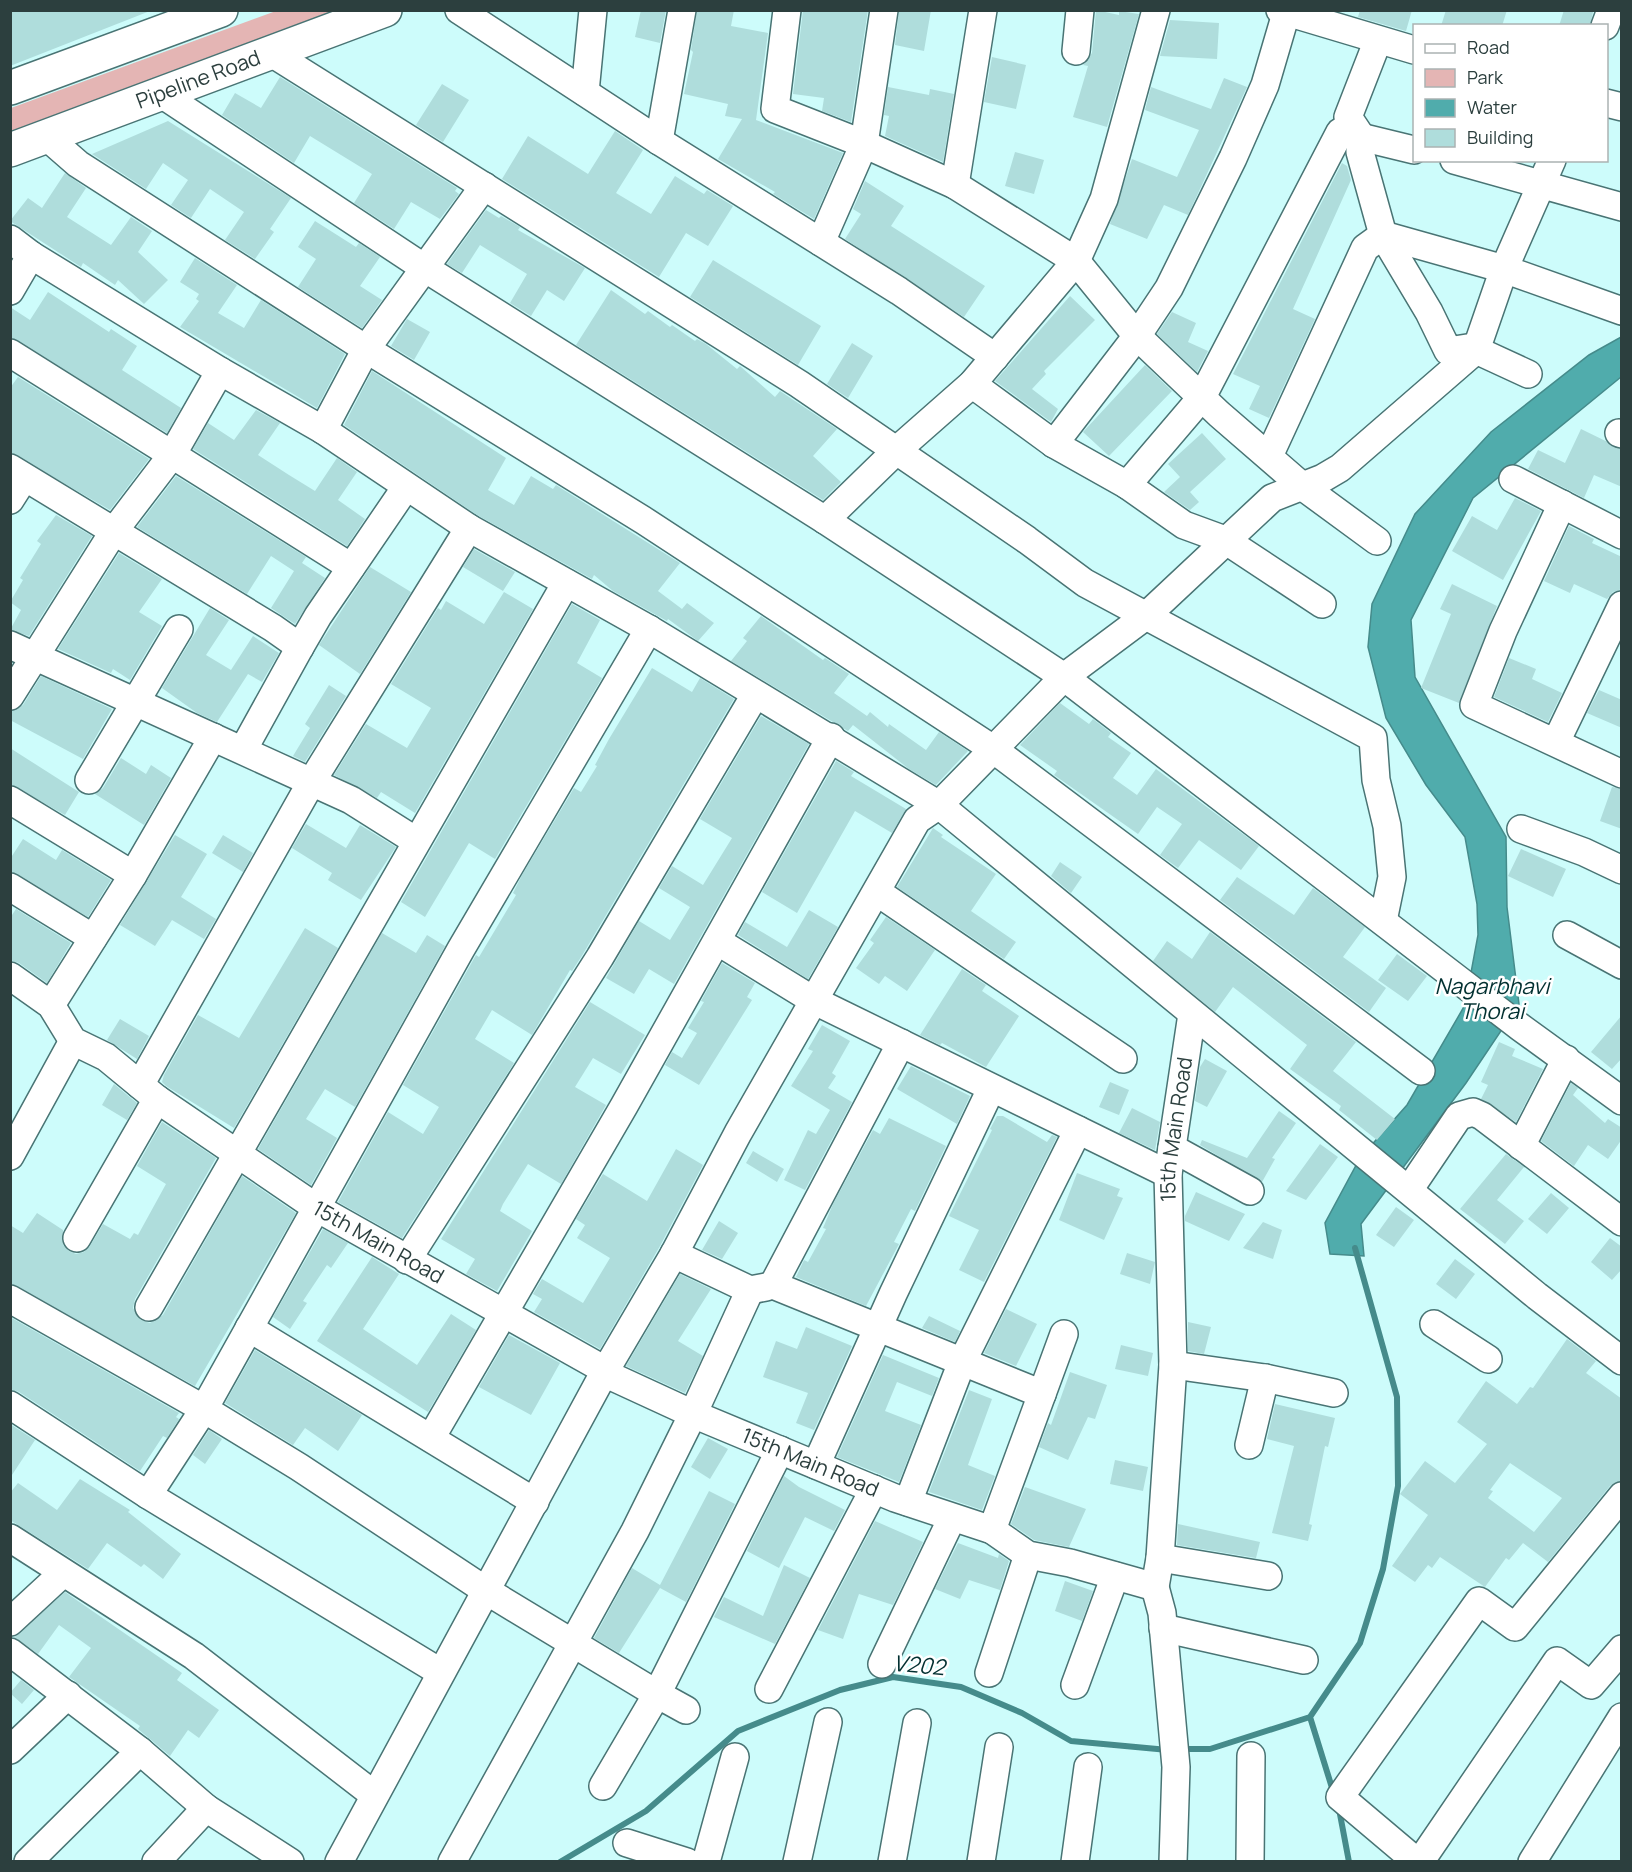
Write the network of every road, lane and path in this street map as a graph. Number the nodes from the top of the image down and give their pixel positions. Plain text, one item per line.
1 (221, 10) edge
2 (385, 10) edge
3 (459, 10) edge
4 (593, 10) edge
5 (682, 10) edge
6 (787, 10) edge
7 (884, 10) edge
8 (982, 10) edge
9 (1080, 10) edge
10 (1156, 10) edge
11 (1280, 10) edge
12 (1287, 11) edge
13 (1378, 40) junction
14 (1413, 50) edge
15 (1076, 51) dead end
16 (270, 52) junction
17 (10, 88) edge
18 (585, 92) junction
19 (160, 93) junction
20 (1360, 135) junction
21 (47, 136) junction
22 (659, 141) junction
23 (864, 144) junction
24 (10, 150) edge
25 (1413, 150) edge
26 (1470, 162) edge
27 (1548, 172) edge
28 (484, 186) junction
29 (955, 186) junction
30 (1622, 207) edge
31 (1383, 235) junction
32 (10, 239) edge
33 (821, 242) junction
34 (32, 255) junction
35 (1076, 261) junction
36 (423, 267) junction
37 (1504, 269) junction
38 (10, 291) edge
39 (1622, 311) edge
40 (1137, 336) junction
41 (366, 349) junction
42 (1476, 350) junction
43 (10, 353) edge
44 (995, 357) junction
45 (220, 371) junction
46 (1528, 374) dead end
47 (972, 384) junction
48 (1202, 397) junction
49 (323, 430) junction
50 (1054, 444) junction
51 (897, 450) junction
52 (172, 455) junction
53 (1269, 456) junction
54 (1513, 479) dead end
55 (15, 482) edge
56 (1127, 485) junction
57 (1302, 486) junction
58 (406, 487) junction
59 (1562, 504) junction
60 (825, 520) junction
61 (469, 528) junction
62 (114, 531) junction
63 (1622, 535) edge
64 (1225, 540) junction
65 (1377, 541) dead end
66 (351, 567) junction
67 (566, 583) junction
68 (1322, 604) dead end
69 (1622, 605) edge
70 (1148, 615) junction
71 (179, 628) dead end
72 (649, 629) junction
73 (10, 645) edge
74 (300, 647) junction
75 (35, 657) junction
76 (1064, 677) junction
77 (754, 695) junction
78 (10, 696) edge
79 (136, 703) junction
80 (213, 737) junction
81 (831, 737) junction
82 (1556, 742) junction
83 (993, 749) junction
84 (243, 750) junction
85 (1622, 774) edge
86 (88, 780) dead end
87 (312, 781) junction
88 (10, 800) edge
89 (939, 805) junction
90 (1521, 829) dead end
91 (416, 841) junction
92 (1622, 870) edge
93 (133, 875) junction
94 (10, 887) edge
95 (877, 892) junction
96 (1383, 921) junction
97 (1567, 935) dead end
98 (93, 938) junction
99 (717, 941) junction
100 (1622, 965) edge
101 (10, 975) edge
102 (813, 1000) junction
103 (51, 1005) junction
104 (1192, 1014) junction
105 (73, 1041) junction
106 (901, 1043) junction
107 (1123, 1059) dead end
108 (1566, 1059) junction
109 (1421, 1071) dead end
110 (1617, 1088) edge
111 (991, 1089) junction
112 (148, 1092) junction
113 (1077, 1130) junction
114 (1521, 1146) junction
115 (236, 1152) junction
116 (10, 1156) edge
117 (1170, 1161) junction
118 (1404, 1186) junction
119 (1250, 1191) dead end
120 (317, 1208) junction
121 (1622, 1222) edge
122 (77, 1238) dead end
123 (674, 1254) junction
124 (407, 1260) junction
125 (761, 1288) junction
126 (10, 1299) edge
127 (149, 1307) dead end
128 (503, 1315) junction
129 (1434, 1324) dead end
130 (249, 1328) junction
131 (877, 1329) junction
132 (1064, 1334) dead end
133 (1488, 1359) dead end
134 (1622, 1361) edge
135 (962, 1362) junction
136 (1173, 1365) junction
137 (603, 1373) junction
138 (1265, 1378) junction
139 (1334, 1393) dead end
140 (1042, 1394) junction
141 (10, 1405) edge
142 (204, 1409) junction
143 (693, 1414) junction
144 (431, 1438) junction
145 (1249, 1445) dead end
146 (780, 1450) junction
147 (816, 1465) junction
148 (874, 1489) junction
149 (148, 1495) junction
150 (1622, 1496) edge
151 (535, 1502) junction
152 (908, 1502) junction
153 (952, 1518) junction
154 (992, 1530) junction
155 (10, 1538) edge
156 (1028, 1555) junction
157 (1160, 1558) junction
158 (63, 1573) junction
159 (1115, 1576) junction
160 (1268, 1576) dead end
161 (1155, 1587) junction
162 (485, 1590) junction
163 (10, 1622) edge
164 (1163, 1628) junction
165 (573, 1644) junction
166 (1622, 1649) edge
167 (10, 1652) edge
168 (1304, 1660) dead end
169 (882, 1664) dead end
170 (440, 1672) junction
171 (989, 1673) dead end
172 (1075, 1684) dead end
173 (1591, 1685) junction
174 (769, 1689) dead end
175 (657, 1694) junction
176 (68, 1695) junction
177 (686, 1710) dead end
178 (1622, 1715) edge
179 (828, 1722) dead end
180 (917, 1723) dead end
181 (999, 1747) dead end
182 (10, 1750) edge
183 (140, 1751) junction
184 (1251, 1756) dead end
185 (735, 1757) dead end
186 (1088, 1767) dead end
187 (603, 1786) dead end
188 (373, 1794) junction
189 (206, 1808) junction
190 (627, 1843) dead end
191 (280, 1859) edge
192 (28, 1862) edge
193 (156, 1862) edge
194 (339, 1862) edge
195 (452, 1862) edge
196 (687, 1862) edge
197 (706, 1862) edge
198 (797, 1862) edge
199 (892, 1862) edge
200 (981, 1862) edge
201 (1075, 1862) edge
202 (1173, 1862) edge
203 (1250, 1862) edge
204 (1419, 1862) edge
205 (1532, 1862) edge

1 - 17 main road
2 - 16 main road, Pipeline Road
3 - 18 street
4 - 18 street
5 - 22 street
6 - 23 street
7 - 23 street
8 - 29 street
9 - 15 street
10 - 35 street
11 - 12 street
12 - 13 street
12 - 40 street
13 - 14 street
13 - 20 street
16 - 19 main road, Pipeline Road
16 - 28 street
18 - 22 street
19 - 21 main road, Pipeline Road
19 - 36 street
20 - 25 street
20 - 31 street
20 - 48 street
21 - 24 main road, Pipeline Road
21 - 41 street
22 - 33 street
23 - 29 street
23 - 33 street
26 - 27 street
27 - 30 street
27 - 37 street
28 - 36 street
28 - 51 street
29 - 35 street
31 - 37 street
31 - 42 street
31 - 53 street
32 - 34 street
33 - 44 street
34 - 38 street
34 - 45 street
35 - 40 street
35 - 44 street
36 - 41 street
36 - 60 street
37 - 39 street
37 - 42 street
40 - 48 street
40 - 50 street
41 - 49 street
41 - 83 street
42 - 46 street
42 - 57 street
43 - 52 street
44 - 47 street
45 - 49 street
45 - 52 street
47 - 50 street
47 - 51 street
48 - 53 street
48 - 56 street
49 - 58 street
50 - 56 street
51 - 60 street
51 - 70 street
52 - 62 street
52 - 66 street
53 - 57 street
54 - 59 street
55 - 62 street
56 - 64 street
57 - 64 street
57 - 65 street
58 - 61 street
58 - 66 street
59 - 63 street
59 - 82 street
60 - 76 street
61 - 67 street
61 - 87 street
62 - 74 street
62 - 75 street
64 - 68 street
64 - 70 street
66 - 74 street
67 - 72 street
67 - 91 street
69 - 82 street
70 - 76 street
70 - 96 street
71 - 79 street
72 - 77 street
72 - 120 street
73 - 75 street
74 - 84 street
75 - 78 street
75 - 79 street
76 - 83 street
76 - 96 street
77 - 81 street
77 - 124 street
79 - 80 street
79 - 86 street
80 - 84 street
80 - 93 street
81 - 89 street
81 - 99 street
82 - 85 street
83 - 89 street
83 - 109 street
84 - 87 street
87 - 91 street
87 - 112 street
88 - 93 street
89 - 95 street
89 - 104 street
90 - 92 street
91 - 115 street
93 - 98 street
94 - 98 street
95 - 102 street
95 - 107 street
96 - 108 street
97 - 100 street
98 - 103 street
99 - 102 street
99 - 128 street
101 - 103 street
102 - 106 street
102 - 123 street
103 - 105 street
104 - 117 street, 15th Main Road
104 - 118 street
105 - 112 street, 15th Main Road
105 - 116 street
106 - 111 street
106 - 125 street
108 - 110 street
108 - 114 street
111 - 113 street
111 - 131 street
112 - 115 street, 15th Main Road
112 - 122 street
113 - 117 street
113 - 135 street
114 - 118 street
114 - 121 street
115 - 120 street, 15th Main Road
115 - 127 street
117 - 119 street
117 - 136 street, 15th Main Road
118 - 134 street
120 - 124 street, 15th Main Road
120 - 130 street
123 - 125 street
123 - 137 street
124 - 128 street, 15th Main Road
125 - 131 street
125 - 143 street
126 - 142 street
128 - 137 street, 15th Main Road
128 - 144 street
129 - 133 street
130 - 142 street
130 - 144 street
131 - 135 street
131 - 147 street
132 - 140 street
135 - 140 street
135 - 152 street
136 - 138 street
136 - 157 street, 15th Main Road
137 - 143 street, 15th Main Road
137 - 151 street
138 - 139 street
138 - 145 street
140 - 154 street
141 - 149 street
142 - 149 street
142 - 162 street
143 - 146 street, 15th Main Road
143 - 165 street
144 - 151 street
146 - 147 street, 15th Main Road
146 - 175 street
147 - 148 street, 15th Main Road
148 - 152 street, 15th Main Road
148 - 174 street
149 - 170 street
150 - 204 street
151 - 162 street
152 - 153 street, 15th Main Road
153 - 154 street, 15th Main Road
153 - 169 street
154 - 156 street, 15th Main Road
155 - 158 street
156 - 159 street, 15th Main Road
156 - 171 street
157 - 160 street
157 - 161 street, 15th Main Road
158 - 163 street
158 - 188 street
159 - 161 street, 15th Main Road
159 - 172 street
161 - 164 street
162 - 165 street
162 - 170 street
164 - 168 street
164 - 202 street
165 - 175 street
165 - 195 street
166 - 173 street
167 - 176 street
170 - 188 street
173 - 178 street
173 - 204 street
175 - 177 street
175 - 187 street
176 - 182 street
176 - 183 street
178 - 205 street
179 - 198 street
180 - 199 street
181 - 200 street
183 - 189 street
183 - 192 street
184 - 203 street
185 - 197 street
186 - 201 street
188 - 194 street
189 - 191 street
189 - 193 street
190 - 196 street

